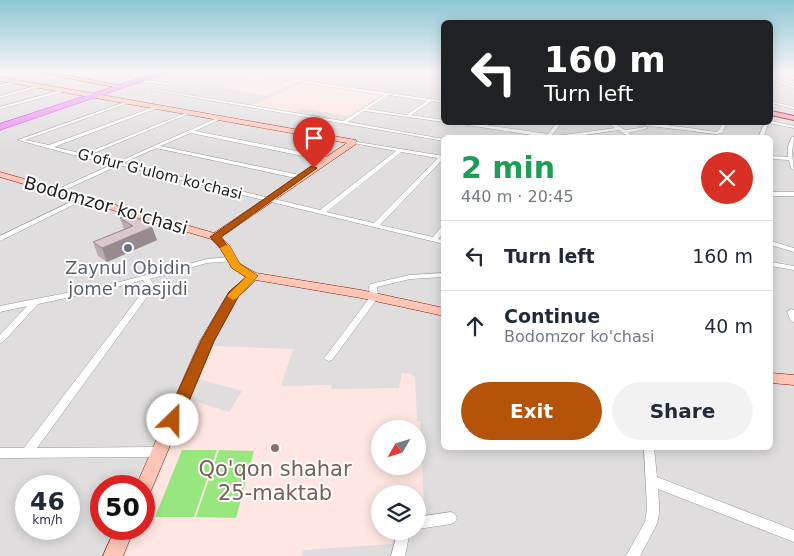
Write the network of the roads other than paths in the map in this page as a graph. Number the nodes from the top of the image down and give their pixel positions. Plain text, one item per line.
1 (35, 98) edge
2 (87, 98) edge
3 (105, 98) edge
4 (199, 98) edge
5 (382, 98) edge
6 (416, 98) edge
7 (431, 100) junction
8 (130, 102) junction
9 (441, 102) edge
10 (773, 103) edge
11 (158, 107) junction
12 (0, 108) edge
13 (794, 108) edge
14 (363, 110) junction
15 (189, 113) junction
16 (774, 115) edge
17 (407, 116) junction
18 (219, 118) junction
19 (794, 118) edge
20 (441, 121) edge
21 (773, 122) edge
22 (344, 123) junction
23 (0, 125) edge
24 (481, 125) edge
25 (512, 125) edge
26 (558, 125) edge
27 (613, 125) edge
28 (643, 125) edge
29 (699, 125) edge
30 (783, 125) junction
31 (654, 126) junction
32 (661, 126) joint
33 (794, 127) edge
34 (508, 130) junction
35 (621, 130) junction
36 (190, 131) junction
37 (696, 131) junction
38 (542, 135) edge
39 (550, 135) edge
40 (574, 135) edge
41 (629, 135) edge
42 (718, 135) edge
43 (794, 138) edge
44 (441, 139) edge
45 (353, 142) junction
46 (49, 147) junction
47 (156, 147) junction
48 (400, 150) junction
49 (83, 156) junction
50 (773, 156) edge
51 (441, 158) edge
52 (790, 158) junction
53 (327, 159) junction
54 (441, 160) edge
55 (117, 164) junction
56 (794, 168) edge
57 (0, 174) edge
58 (300, 177) junction
59 (58, 191) junction
60 (773, 194) edge
61 (794, 194) edge
62 (84, 198) junction
63 (266, 200) junction
64 (321, 213) junction
65 (374, 226) junction
66 (441, 231) edge
67 (215, 237) junction
68 (0, 239) edge
69 (434, 240) junction
70 (441, 241) edge
71 (773, 244) edge
72 (794, 250) edge
73 (231, 259) junction
74 (773, 264) edge
75 (794, 268) edge
76 (441, 275) edge
77 (253, 276) junction
78 (145, 277) junction
79 (374, 297) junction
80 (36, 302) junction
81 (0, 309) edge
82 (441, 311) edge
83 (0, 340) edge
84 (329, 358) dead end
85 (773, 378) edge
86 (794, 380) edge
87 (649, 450) edge
88 (159, 452) junction
89 (0, 453) edge
90 (27, 453) junction
91 (149, 475) edge
92 (652, 481) junction
93 (451, 518) dead end
94 (426, 522) edge
95 (794, 536) edge
96 (120, 540) edge
97 (402, 540) edge
98 (113, 556) edge
99 (398, 556) edge
100 (633, 556) edge

1 - 12 street
2 - 23 highway
3 - 8 street
4 - 22 street
5 - 14 street
6 - 7 street
7 - 9 street
7 - 17 street
8 - 11 street
8 - 46 street, G'ofur G'ulom ko'chasi
10 - 13 street
11 - 15 street
11 - 46 street
14 - 17 street
14 - 22 street
15 - 18 street
15 - 49 street
16 - 19 main road
16 - 30 street
17 - 20 street
18 - 36 street
18 - 45 street
21 - 30 street
22 - 44 street
24 - 34 street
25 - 34 street
26 - 39 street
27 - 35 street
28 - 31 street
29 - 37 street
30 - 33 street
31 - 32 street
31 - 35 street
32 - 37 street
34 - 38 street
35 - 40 street
35 - 41 street
36 - 47 street
36 - 53 street
37 - 42 street
43 - 52 street
45 - 48 street
45 - 53 street
46 - 49 street, G'ofur G'ulom ko'chasi
47 - 55 street
47 - 58 street
48 - 51 street
48 - 64 street
49 - 55 street, G'ofur G'ulom ko'chasi
50 - 52 street
52 - 56 street
53 - 58 street
54 - 65 street
55 - 59 street
55 - 63 street, G'ofur G'ulom ko'chasi
57 - 59 street, Bodomzor ko'chasi
58 - 63 street
59 - 62 street, Bodomzor ko'chasi
60 - 61 street
62 - 67 street, Bodomzor ko'chasi
62 - 68 street
63 - 64 street, G'ofur G'ulom ko'chasi
63 - 67 street
64 - 65 street, G'ofur G'ulom ko'chasi
65 - 69 street, G'ofur G'ulom ko'chasi
66 - 69 street
67 - 73 street
69 - 70 street, G'ofur G'ulom ko'chasi
71 - 72 street
73 - 77 street
73 - 78 street
74 - 75 street
76 - 79 street
77 - 79 street
77 - 88 street
78 - 80 street
78 - 90 street
79 - 82 street
79 - 84 street
80 - 81 street
80 - 83 street
85 - 86 street
87 - 92 street
88 - 90 street
88 - 91 street
89 - 90 street
92 - 95 street
92 - 100 street
93 - 94 street
96 - 98 street
97 - 99 street

